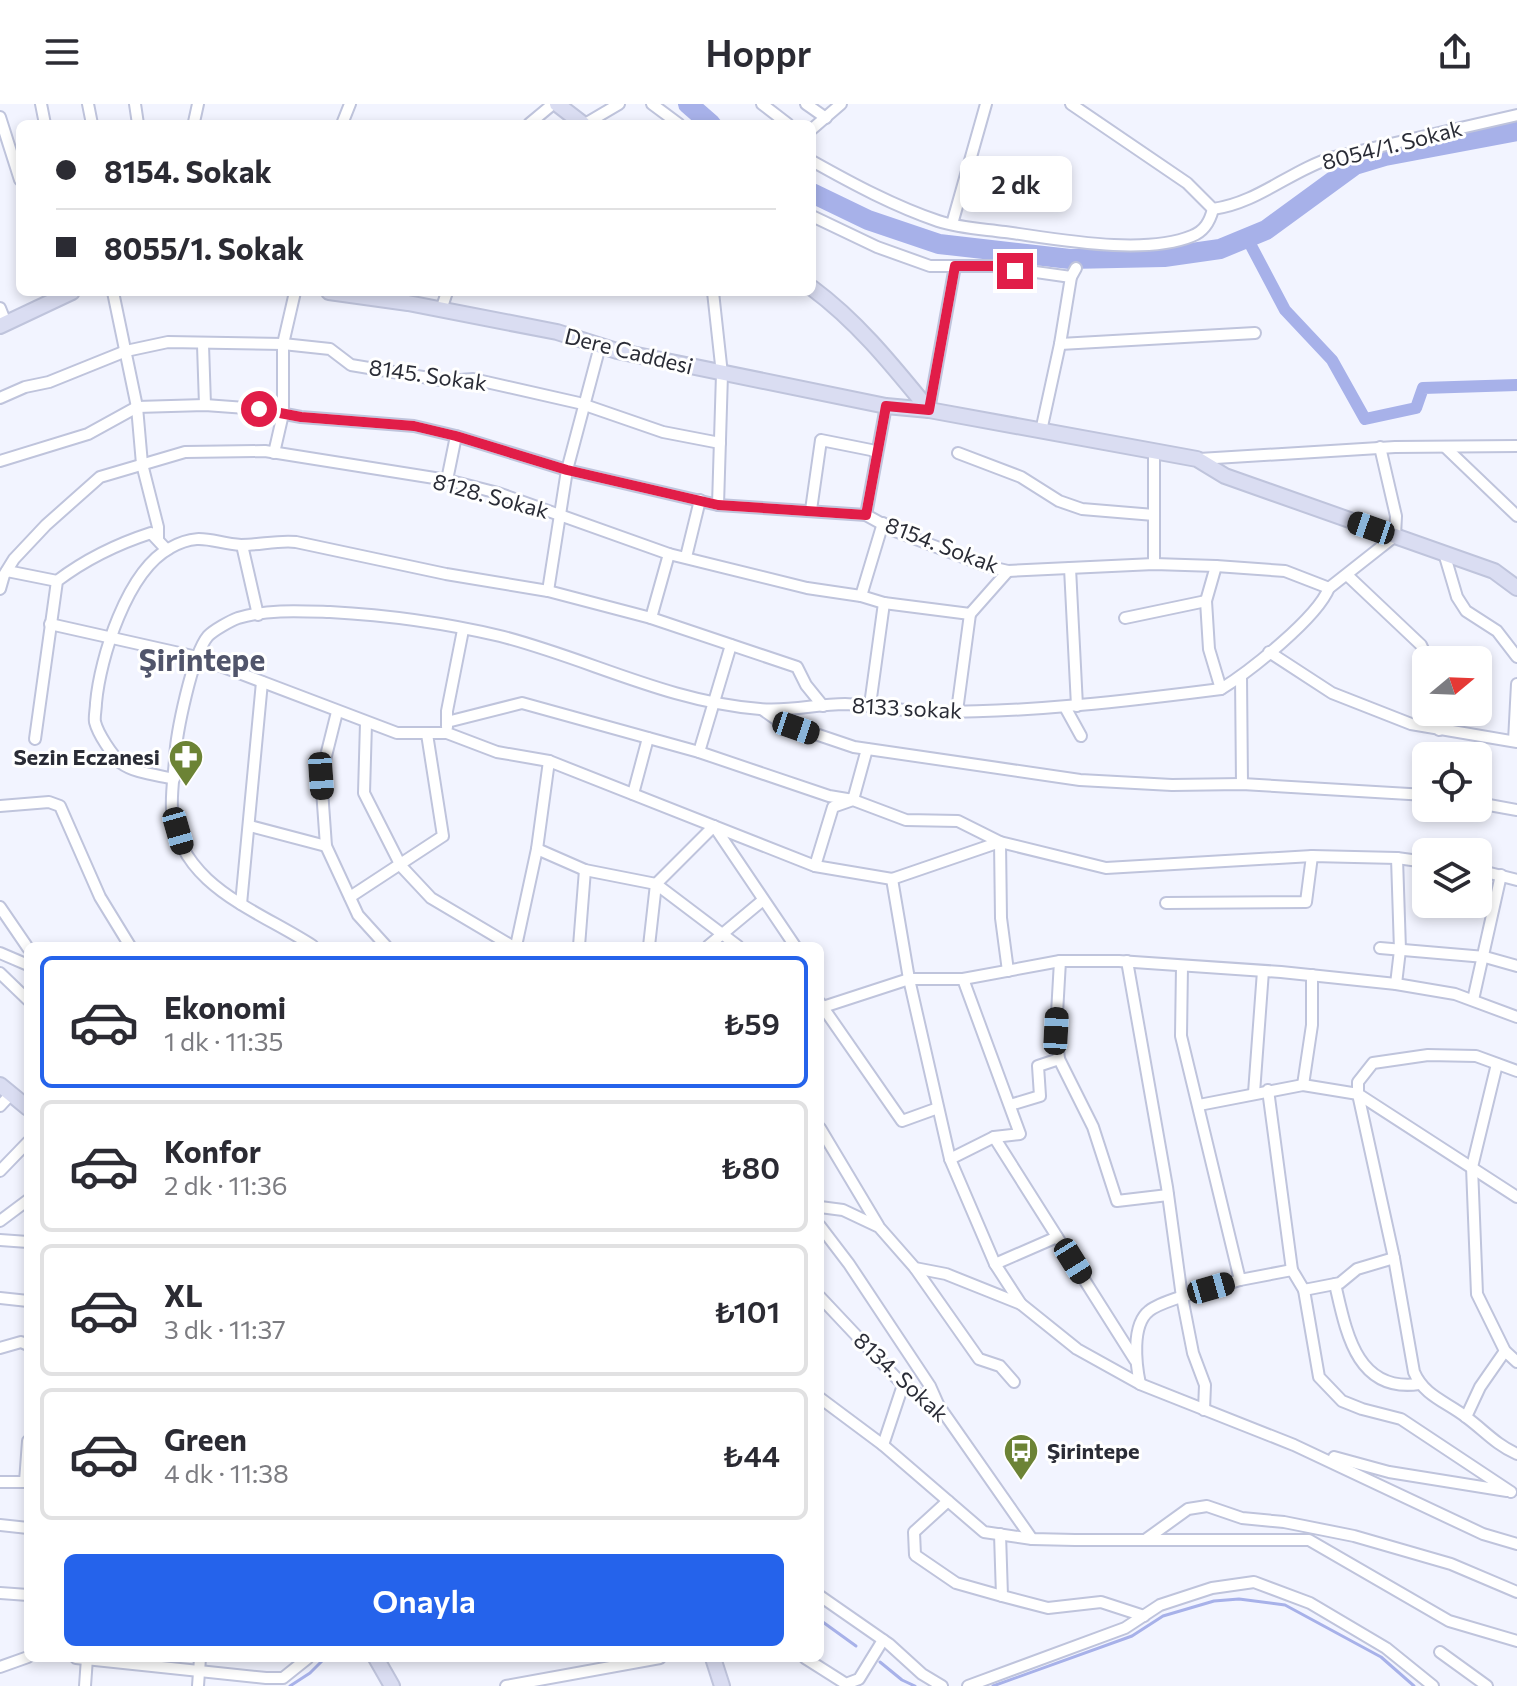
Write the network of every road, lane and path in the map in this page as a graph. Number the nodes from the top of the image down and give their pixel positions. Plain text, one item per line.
1 (5, 104) edge
2 (555, 104) edge
3 (619, 104) edge
4 (652, 104) edge
5 (762, 104) edge
6 (806, 104) edge
7 (841, 104) edge
8 (986, 104) edge
9 (1074, 105) edge
10 (1517, 115) edge
11 (0, 117) edge
12 (826, 118) junction
13 (534, 120) edge
14 (578, 120) edge
15 (591, 120) edge
16 (674, 120) edge
17 (783, 120) edge
18 (816, 126) edge
19 (816, 163) edge
20 (16, 167) edge
21 (1213, 209) junction
22 (816, 218) edge
23 (952, 224) junction
24 (955, 266) junction
25 (816, 291) edge
26 (55, 296) edge
27 (114, 296) edge
28 (294, 296) edge
29 (354, 296) edge
30 (446, 296) edge
31 (713, 296) edge
32 (0, 308) edge
33 (441, 310) junction
34 (3, 324) edge
35 (1255, 333) dead end
36 (283, 344) junction
37 (1060, 344) junction
38 (203, 345) junction
39 (600, 346) junction
40 (126, 351) junction
41 (722, 374) junction
42 (0, 398) edge
43 (205, 405) junction
44 (586, 405) junction
45 (886, 406) junction
46 (137, 407) junction
47 (929, 410) junction
48 (283, 414) junction
49 (1041, 431) junction
50 (456, 436) junction
51 (720, 443) junction
52 (1517, 446) edge
53 (1380, 447) junction
54 (1445, 447) junction
55 (1154, 451) junction
56 (274, 453) junction
57 (877, 453) junction
58 (958, 453) dead end
59 (1197, 459) junction
60 (0, 461) edge
61 (142, 464) junction
62 (567, 470) junction
63 (447, 480) junction
64 (700, 500) junction
65 (718, 505) junction
66 (811, 510) junction
67 (561, 515) junction
68 (866, 515) junction
69 (1154, 515) junction
70 (1517, 516) edge
71 (883, 523) junction
72 (1395, 536) junction
73 (158, 539) junction
74 (242, 545) junction
75 (166, 549) junction
76 (1444, 553) junction
77 (669, 554) junction
78 (686, 557) junction
79 (1154, 564) junction
80 (1216, 566) junction
81 (1070, 568) junction
82 (1008, 571) junction
83 (4, 573) edge
84 (1347, 575) junction
85 (57, 581) junction
86 (1329, 588) junction
87 (1517, 588) edge
88 (0, 589) edge
89 (548, 591) junction
90 (861, 596) junction
91 (1206, 601) junction
92 (884, 603) junction
93 (970, 614) junction
94 (258, 615) junction
95 (651, 618) junction
96 (1125, 618) dead end
97 (50, 624) junction
98 (463, 630) junction
99 (111, 638) junction
100 (731, 645) junction
101 (1421, 646) edge
102 (1269, 652) junction
103 (197, 657) junction
104 (1517, 657) edge
105 (1241, 676) junction
106 (262, 682) junction
107 (1517, 684) edge
108 (1221, 689) junction
109 (714, 701) junction
110 (870, 705) junction
111 (823, 706) junction
112 (1077, 706) junction
113 (1065, 707) junction
114 (762, 710) junction
115 (957, 711) junction
116 (337, 712) junction
117 (366, 723) junction
118 (1439, 726) edge
119 (447, 727) junction
120 (1439, 730) junction
121 (427, 734) junction
122 (1081, 736) dead end
123 (648, 738) junction
124 (35, 739) dead end
125 (1515, 741) edge
126 (867, 749) junction
127 (699, 752) junction
128 (549, 761) junction
129 (174, 779) junction
130 (1242, 784) junction
131 (633, 794) junction
132 (1412, 794) edge
133 (853, 800) junction
134 (0, 806) edge
135 (1492, 806) edge
136 (1517, 810) edge
137 (250, 826) junction
138 (714, 826) junction
139 (1000, 842) junction
140 (326, 846) junction
141 (537, 849) junction
142 (1312, 856) junction
143 (1397, 858) junction
144 (1412, 860) edge
145 (401, 866) junction
146 (815, 866) junction
147 (585, 870) junction
148 (1492, 873) edge
149 (1501, 875) junction
150 (892, 879) junction
151 (1517, 880) edge
152 (656, 884) junction
153 (350, 897) junction
154 (763, 900) junction
155 (1166, 903) dead end
156 (241, 904) junction
157 (0, 907) edge
158 (720, 934) junction
159 (24, 942) edge
160 (128, 942) edge
161 (306, 942) edge
162 (382, 942) edge
163 (507, 942) edge
164 (515, 942) edge
165 (579, 942) edge
166 (652, 942) edge
167 (712, 942) edge
168 (732, 942) edge
169 (792, 942) edge
170 (1380, 948) dead end
171 (1400, 950) junction
172 (0, 953) edge
173 (1485, 957) junction
174 (1060, 961) junction
175 (1127, 961) junction
176 (24, 963) edge
177 (1182, 966) junction
178 (1517, 966) edge
179 (1008, 971) junction
180 (1263, 971) junction
181 (0, 973) edge
182 (1312, 975) junction
183 (909, 979) junction
184 (963, 979) junction
185 (1396, 984) junction
186 (24, 996) edge
187 (1473, 1000) junction
188 (824, 1005) edge
189 (824, 1012) edge
190 (1517, 1017) edge
191 (1059, 1059) junction
192 (1497, 1064) junction
193 (1517, 1071) edge
194 (1303, 1085) junction
195 (6, 1090) edge
196 (1268, 1090) junction
197 (1254, 1093) junction
198 (1358, 1094) junction
199 (24, 1105) edge
200 (1010, 1105) junction
201 (1199, 1105) junction
202 (0, 1106) edge
203 (938, 1108) junction
204 (824, 1135) edge
205 (994, 1137) junction
206 (24, 1146) edge
207 (950, 1159) junction
208 (1472, 1167) junction
209 (0, 1171) edge
210 (1168, 1195) junction
211 (1517, 1197) edge
212 (24, 1203) edge
213 (824, 1208) edge
214 (0, 1221) edge
215 (879, 1227) junction
216 (824, 1231) edge
217 (1057, 1237) junction
218 (0, 1240) edge
219 (24, 1242) edge
220 (1394, 1258) junction
221 (995, 1264) junction
222 (915, 1268) junction
223 (1292, 1270) junction
224 (1240, 1280) junction
225 (1335, 1284) junction
226 (1304, 1290) junction
227 (1182, 1297) junction
228 (0, 1298) edge
229 (24, 1301) edge
230 (824, 1301) edge
231 (1021, 1304) junction
232 (24, 1343) edge
233 (0, 1348) edge
234 (1505, 1351) junction
235 (1135, 1360) junction
236 (1517, 1362) edge
237 (1014, 1382) dead end
238 (1140, 1384) junction
239 (1419, 1384) junction
240 (903, 1385) junction
241 (824, 1401) edge
242 (939, 1406) junction
243 (1204, 1410) junction
244 (1466, 1417) junction
245 (883, 1445) junction
246 (1294, 1445) junction
247 (1517, 1454) edge
248 (0, 1482) edge
249 (24, 1482) edge
250 (1514, 1492) edge
251 (948, 1501) junction
252 (0, 1525) edge
253 (24, 1528) edge
254 (1000, 1534) junction
255 (1032, 1539) junction
256 (1144, 1541) junction
257 (1517, 1544) edge
258 (1517, 1592) edge
259 (0, 1593) edge
260 (24, 1595) edge
261 (1002, 1596) junction
262 (824, 1599) edge
263 (1144, 1616) junction
264 (883, 1640) junction
265 (1517, 1641) edge
266 (1440, 1652) dead end
267 (24, 1658) edge
268 (83, 1662) edge
269 (108, 1662) edge
270 (200, 1662) edge
271 (303, 1662) edge
272 (378, 1662) edge
273 (638, 1662) edge
274 (714, 1662) edge
275 (811, 1662) edge
276 (0, 1667) edge
277 (200, 1673) junction
278 (85, 1686) edge
279 (198, 1686) edge
280 (392, 1686) edge
281 (506, 1686) edge
282 (722, 1686) edge
283 (942, 1686) edge
284 (968, 1686) edge
285 (1433, 1686) edge
286 (1487, 1686) edge

1 - 11 street
2 - 13 street
2 - 14 street
3 - 15 street
4 - 16 street
5 - 17 street
6 - 12 street
7 - 12 street
8 - 23 street
9 - 21 street
10 - 21 street, 8054/1. Sokak
11 - 20 street
12 - 18 street
19 - 23 street
21 - 23 street
22 - 24 street
24 - 37 street
24 - 47 street
25 - 47 street
26 - 34 street
27 - 40 street
28 - 36 street
29 - 33 street, Dere Caddesi
30 - 33 street
31 - 41 street
32 - 34 street
33 - 39 street, Dere Caddesi
35 - 37 street
36 - 38 street, 8145. Sokak
36 - 44 street, 8145. Sokak
36 - 48 street
37 - 49 street
38 - 40 street, 8145. Sokak
38 - 43 street
39 - 41 street, Dere Caddesi
39 - 44 street
40 - 42 street, 8145. Sokak
40 - 46 street
41 - 45 street, Dere Caddesi
41 - 51 street
43 - 46 street, 8154. Sokak
43 - 48 street, 8154. Sokak
44 - 51 street, 8145. Sokak
44 - 62 street
45 - 47 street, Dere Caddesi
45 - 57 street
46 - 60 street, 8154. Sokak
46 - 61 street
47 - 49 street, Dere Caddesi
48 - 50 street, 8154. Sokak
48 - 56 street
49 - 55 street, Dere Caddesi
50 - 62 street, 8154. Sokak
50 - 63 street
51 - 65 street
52 - 54 street
53 - 54 street
53 - 59 street
53 - 72 street
54 - 70 street
55 - 59 street, Dere Caddesi
55 - 69 street
56 - 61 street, 8128. Sokak
56 - 63 street, 8128. Sokak
57 - 66 street
57 - 68 street
58 - 69 street
59 - 72 street, Dere Caddesi
61 - 73 street
61 - 83 street, 8128. Sokak
62 - 64 street, 8154. Sokak
62 - 67 street
63 - 67 street, 8128. Sokak
64 - 65 street, 8154. Sokak
64 - 78 street
65 - 66 street, 8154. Sokak
66 - 68 street, 8154. Sokak
67 - 77 street, 8128. Sokak
67 - 89 street
68 - 71 street, 8154. Sokak
69 - 79 street
71 - 82 street, 8154. Sokak
71 - 90 street
72 - 76 street, Dere Caddesi
72 - 84 street, 8133 sokak
73 - 75 street
73 - 85 street
74 - 75 street
74 - 89 street
74 - 94 street
75 - 99 street
76 - 87 street, Dere Caddesi
76 - 104 street
77 - 78 street, 8128. Sokak
77 - 95 street
78 - 90 street, 8128. Sokak
79 - 80 street, 8154. Sokak
79 - 81 street, 8154. Sokak
80 - 86 street, 8154. Sokak
80 - 91 street
81 - 82 street, 8154. Sokak
81 - 112 street
82 - 93 street
83 - 85 street
83 - 88 street, 8128. Sokak
84 - 86 street, 8133 sokak
84 - 101 street
85 - 97 street
86 - 102 street, 8133 sokak
89 - 95 street
90 - 92 street, 8128. Sokak
91 - 96 street
91 - 108 street
92 - 93 street, 8128. Sokak
92 - 110 street
93 - 115 street
94 - 98 street, 8133 sokak
94 - 103 street, 8133 sokak
95 - 100 street
97 - 99 street
97 - 124 street
98 - 109 street, 8133 sokak
98 - 119 street
99 - 103 street
99 - 129 street
100 - 109 street
100 - 111 street
102 - 105 street, 8133 sokak
102 - 120 street
103 - 106 street
103 - 129 street
105 - 108 street, 8133 sokak
105 - 130 street
106 - 116 street
106 - 137 street
107 - 125 street
108 - 112 street, 8133 sokak
109 - 114 street, 8133 sokak
109 - 127 street
110 - 111 street, 8133 sokak
110 - 115 street, 8133 sokak
111 - 114 street, 8133 sokak
112 - 113 street, 8133 sokak
113 - 115 street, 8133 sokak
113 - 122 street
114 - 126 street
116 - 117 street
116 - 140 street
117 - 121 street
117 - 145 street
118 - 120 street
119 - 121 street
119 - 123 street
119 - 128 street
120 - 125 street
121 - 145 street
123 - 127 street
123 - 131 street
126 - 130 street
126 - 133 street
127 - 133 street
128 - 131 street
128 - 141 street
129 - 156 street
130 - 132 street
131 - 138 street
133 - 139 street
133 - 146 street
134 - 160 street
135 - 136 street
137 - 140 street
137 - 156 street
138 - 146 street
138 - 152 street
138 - 154 street
139 - 142 street
139 - 150 street
139 - 179 street
140 - 153 street
141 - 147 street
141 - 164 street
142 - 143 street
142 - 155 street
143 - 144 street
143 - 171 street
145 - 153 street
145 - 163 street
146 - 150 street
147 - 152 street
147 - 165 street
148 - 149 street
149 - 151 street
149 - 173 street
150 - 183 street
152 - 158 street
152 - 166 street
153 - 162 street
154 - 158 street
154 - 169 street
156 - 161 street
157 - 159 street
158 - 167 street
158 - 168 street
170 - 171 street
171 - 173 street
171 - 185 street
172 - 176 street
173 - 178 street
173 - 187 street
174 - 175 street
174 - 179 street
174 - 191 street
175 - 177 street
175 - 210 street
177 - 180 street
177 - 201 street
179 - 184 street
180 - 182 street
180 - 197 street
181 - 186 street
182 - 185 street
182 - 194 street
183 - 184 street
183 - 188 street
183 - 203 street
184 - 200 street
185 - 187 street
187 - 190 street
189 - 203 street
191 - 200 street
191 - 210 street
192 - 193 street
192 - 198 street
192 - 208 street
194 - 196 street
194 - 198 street
195 - 199 street
195 - 202 street
196 - 197 street
196 - 223 street
197 - 201 street
198 - 208 street
198 - 220 street
200 - 205 street
201 - 224 street
203 - 207 street
204 - 215 street
205 - 207 street
205 - 217 street
206 - 209 street
207 - 221 street
208 - 211 street
208 - 234 street
210 - 227 street
212 - 214 street
213 - 215 street
215 - 222 street
216 - 242 street
217 - 221 street
217 - 235 street
218 - 219 street
220 - 225 street
220 - 239 street
221 - 231 street
222 - 231 street
222 - 237 street
223 - 224 street
223 - 226 street
224 - 227 street
225 - 226 street
225 - 239 street
226 - 250 street
227 - 235 street
227 - 243 street
228 - 229 street
230 - 240 street, 8134. Sokak
231 - 238 street
232 - 233 street
234 - 236 street
234 - 244 street
235 - 238 street
238 - 243 street
239 - 244 street
240 - 242 street, 8134. Sokak
240 - 245 street
241 - 245 street
242 - 255 street, 8134. Sokak
243 - 246 street
244 - 247 street
245 - 251 street
246 - 250 street
246 - 257 street
248 - 249 street
251 - 254 street
251 - 261 street
252 - 253 street
254 - 255 street
254 - 261 street
255 - 256 street
256 - 258 street
256 - 265 street
259 - 260 street
261 - 263 street
262 - 264 street
263 - 284 street
263 - 285 street
264 - 275 street
264 - 283 street
266 - 286 street
267 - 276 street
268 - 278 street
269 - 277 street
270 - 277 street
271 - 277 street
272 - 280 street
273 - 281 street
274 - 282 street
277 - 279 street

